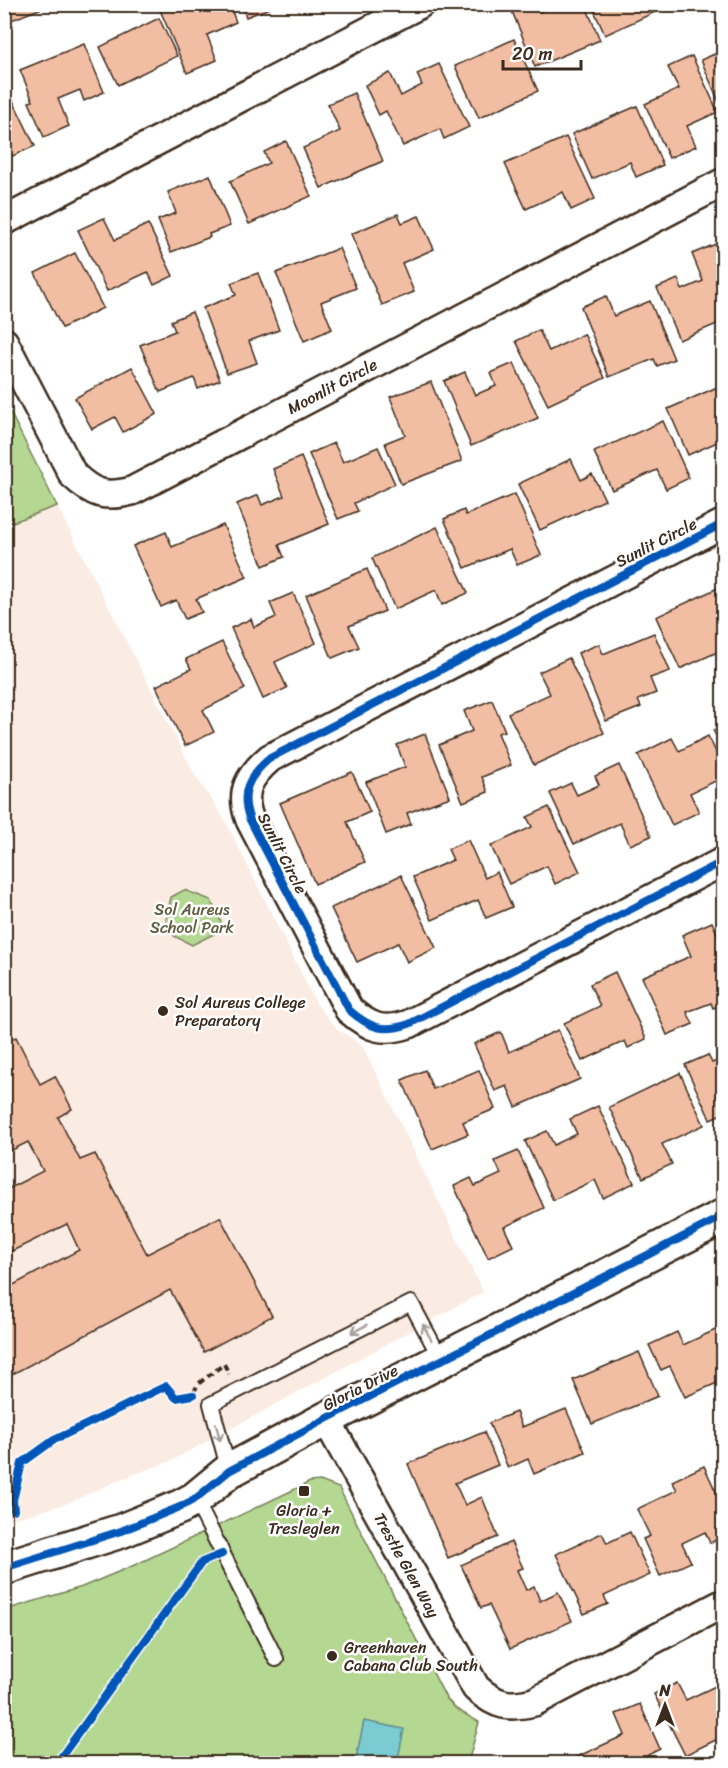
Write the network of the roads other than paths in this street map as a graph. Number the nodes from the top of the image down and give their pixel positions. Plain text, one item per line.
1 (420, 4) edge
2 (723, 182) edge
3 (4, 221) edge
4 (4, 342) edge
5 (723, 523) edge
6 (723, 861) edge
7 (723, 1216) edge
8 (442, 1361) junction
9 (326, 1419) junction
10 (229, 1472) junction
11 (195, 1499) junction
12 (4, 1569) edge
13 (723, 1603) edge
14 (276, 1659) dead end

1 - 3 street
2 - 4 street, Moonlit Circle
5 - 6 street, Sunlit Circle
7 - 8 street, Gloria Drive
8 - 9 street, Gloria Drive
8 -> 10 lane
9 - 10 street, Gloria Drive
9 - 13 street, Trestle Glen Way
10 - 11 street, Gloria Drive
11 - 12 street, Gloria Drive
11 - 14 lane

